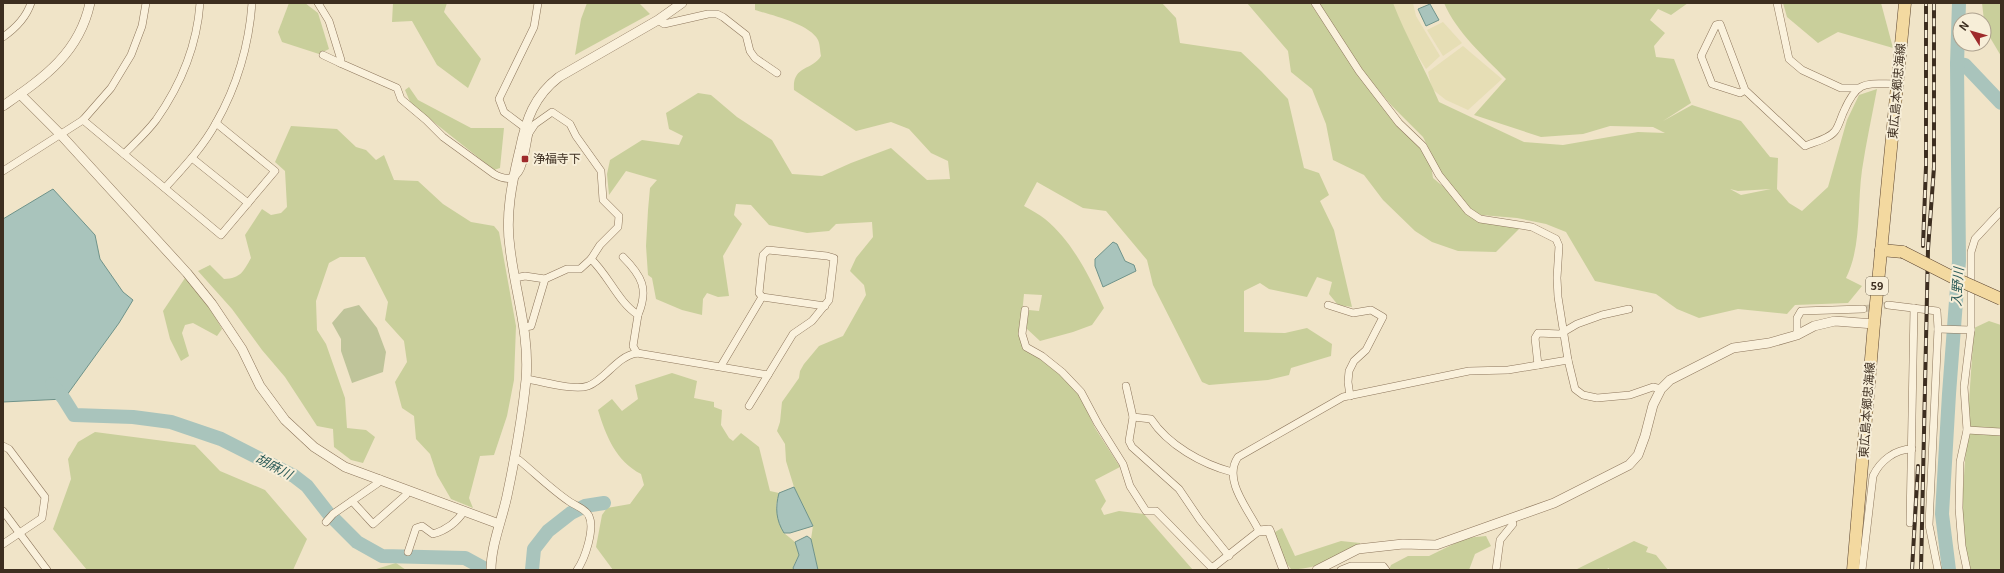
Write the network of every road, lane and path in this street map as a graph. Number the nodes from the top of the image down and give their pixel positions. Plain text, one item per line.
1 (31, 3) edge
2 (90, 3) edge
3 (146, 3) edge
4 (200, 3) edge
5 (252, 3) edge
6 (318, 3) edge
7 (538, 3) edge
8 (1315, 3) edge
9 (1777, 3) edge
10 (1905, 3) edge
11 (679, 4) edge
12 (658, 20) junction
13 (3, 37) edge
14 (323, 55) dead end
15 (340, 63) junction
16 (777, 73) dead end
17 (1897, 84) junction
18 (1858, 88) junction
19 (1745, 90) junction
20 (20, 94) junction
21 (3, 106) edge
22 (83, 120) junction
23 (216, 123) junction
24 (527, 130) junction
25 (61, 135) junction
26 (124, 154) junction
27 (192, 158) junction
28 (3, 171) edge
29 (513, 178) junction
30 (165, 188) junction
31 (248, 203) junction
32 (2001, 211) edge
33 (1881, 250) junction
34 (623, 257) dead end
35 (591, 259) junction
36 (515, 278) junction
37 (545, 280) junction
38 (762, 297) junction
39 (2001, 299) edge
40 (1328, 305) dead end
41 (1888, 305) tunnel mouth
42 (825, 306) junction
43 (1914, 308) junction
44 (1629, 309) dead end
45 (1863, 309) tunnel mouth
46 (1025, 310) dead end
47 (638, 315) junction
48 (1874, 324) junction
49 (524, 327) junction
50 (1941, 329) junction
51 (1969, 330) junction
52 (1564, 332) junction
53 (1797, 335) junction
54 (636, 353) junction
55 (1568, 360) junction
56 (1538, 365) junction
57 (721, 366) junction
58 (768, 375) junction
59 (526, 379) junction
60 (1126, 386) dead end
61 (1661, 389) junction
62 (1350, 396) junction
63 (749, 406) dead end
64 (1133, 417) junction
65 (1967, 430) junction
66 (2001, 432) edge
67 (3, 446) edge
68 (1912, 449) junction
69 (514, 460) junction
70 (1232, 472) junction
71 (380, 479) junction
72 (408, 490) junction
73 (352, 501) junction
74 (3, 511) edge
75 (464, 511) junction
76 (1511, 518) junction
77 (326, 522) dead end
78 (1910, 523) dead end
79 (499, 524) junction
80 (1260, 531) junction
81 (19, 533) junction
82 (3, 544) edge
83 (408, 552) dead end
84 (1229, 556) junction
85 (47, 570) edge
86 (491, 570) edge
87 (577, 570) edge
88 (1284, 570) edge
89 (1317, 570) edge
90 (1341, 570) edge
91 (1386, 570) edge
92 (1496, 570) edge
93 (1853, 570) edge
94 (1862, 570) edge
95 (1938, 570) edge
96 (1967, 570) edge

1 - 13 street
2 - 20 street
3 - 22 street
4 - 26 street
5 - 23 street
6 - 15 street
7 - 24 street
8 - 52 street
9 - 18 street
10 - 17 main road, 東広島本郷忠海線 / 59
11 - 12 street
12 - 16 street
12 - 24 street
14 - 15 street
15 - 29 street
17 - 18 street
17 - 33 main road, 東広島本郷忠海線 / 59
18 - 19 street
19 - 19 street
20 - 21 street
20 - 25 street
22 - 25 street
22 - 26 street
23 - 27 street
23 - 31 street
24 - 29 street
24 - 35 street
25 - 28 street
25 - 71 street
26 - 30 street
27 - 30 street
27 - 31 street
29 - 36 street
30 - 31 street
32 - 51 street
33 - 39 main road, bridge
33 - 48 main road, 東広島本郷忠海線 / 59
34 - 47 street
35 - 37 street
35 - 47 street
36 - 37 street
36 - 49 street
37 - 49 street
38 - 42 street
38 - 42 street
38 - 57 street
40 - 62 street
41 - 43 street
42 - 58 street
43 - 50 street
43 - 68 street
44 - 52 street
45 - 53 street
46 - 84 street
47 - 54 street
48 - 53 street
48 - 93 main road, 東広島本郷忠海線 / 59
49 - 59 street
50 - 51 street
50 - 95 street
51 - 65 street
52 - 55 street
52 - 56 street
53 - 61 street
54 - 57 street
54 - 59 street
55 - 56 street
55 - 61 street
56 - 62 street
57 - 58 street
58 - 63 street
59 - 69 street
60 - 64 street
61 - 76 street
62 - 70 street
64 - 70 street
64 - 84 street
65 - 66 street
65 - 96 street
67 - 81 street
68 - 78 street
68 - 94 street
69 - 79 street
69 - 87 street
70 - 80 street
71 - 72 street
71 - 73 street
72 - 73 street
72 - 75 street
73 - 77 street
74 - 81 street
75 - 79 street
75 - 83 street
76 - 89 street
76 - 92 street
79 - 86 street
80 - 84 street
80 - 88 street
81 - 82 street
81 - 85 street
90 - 91 street

